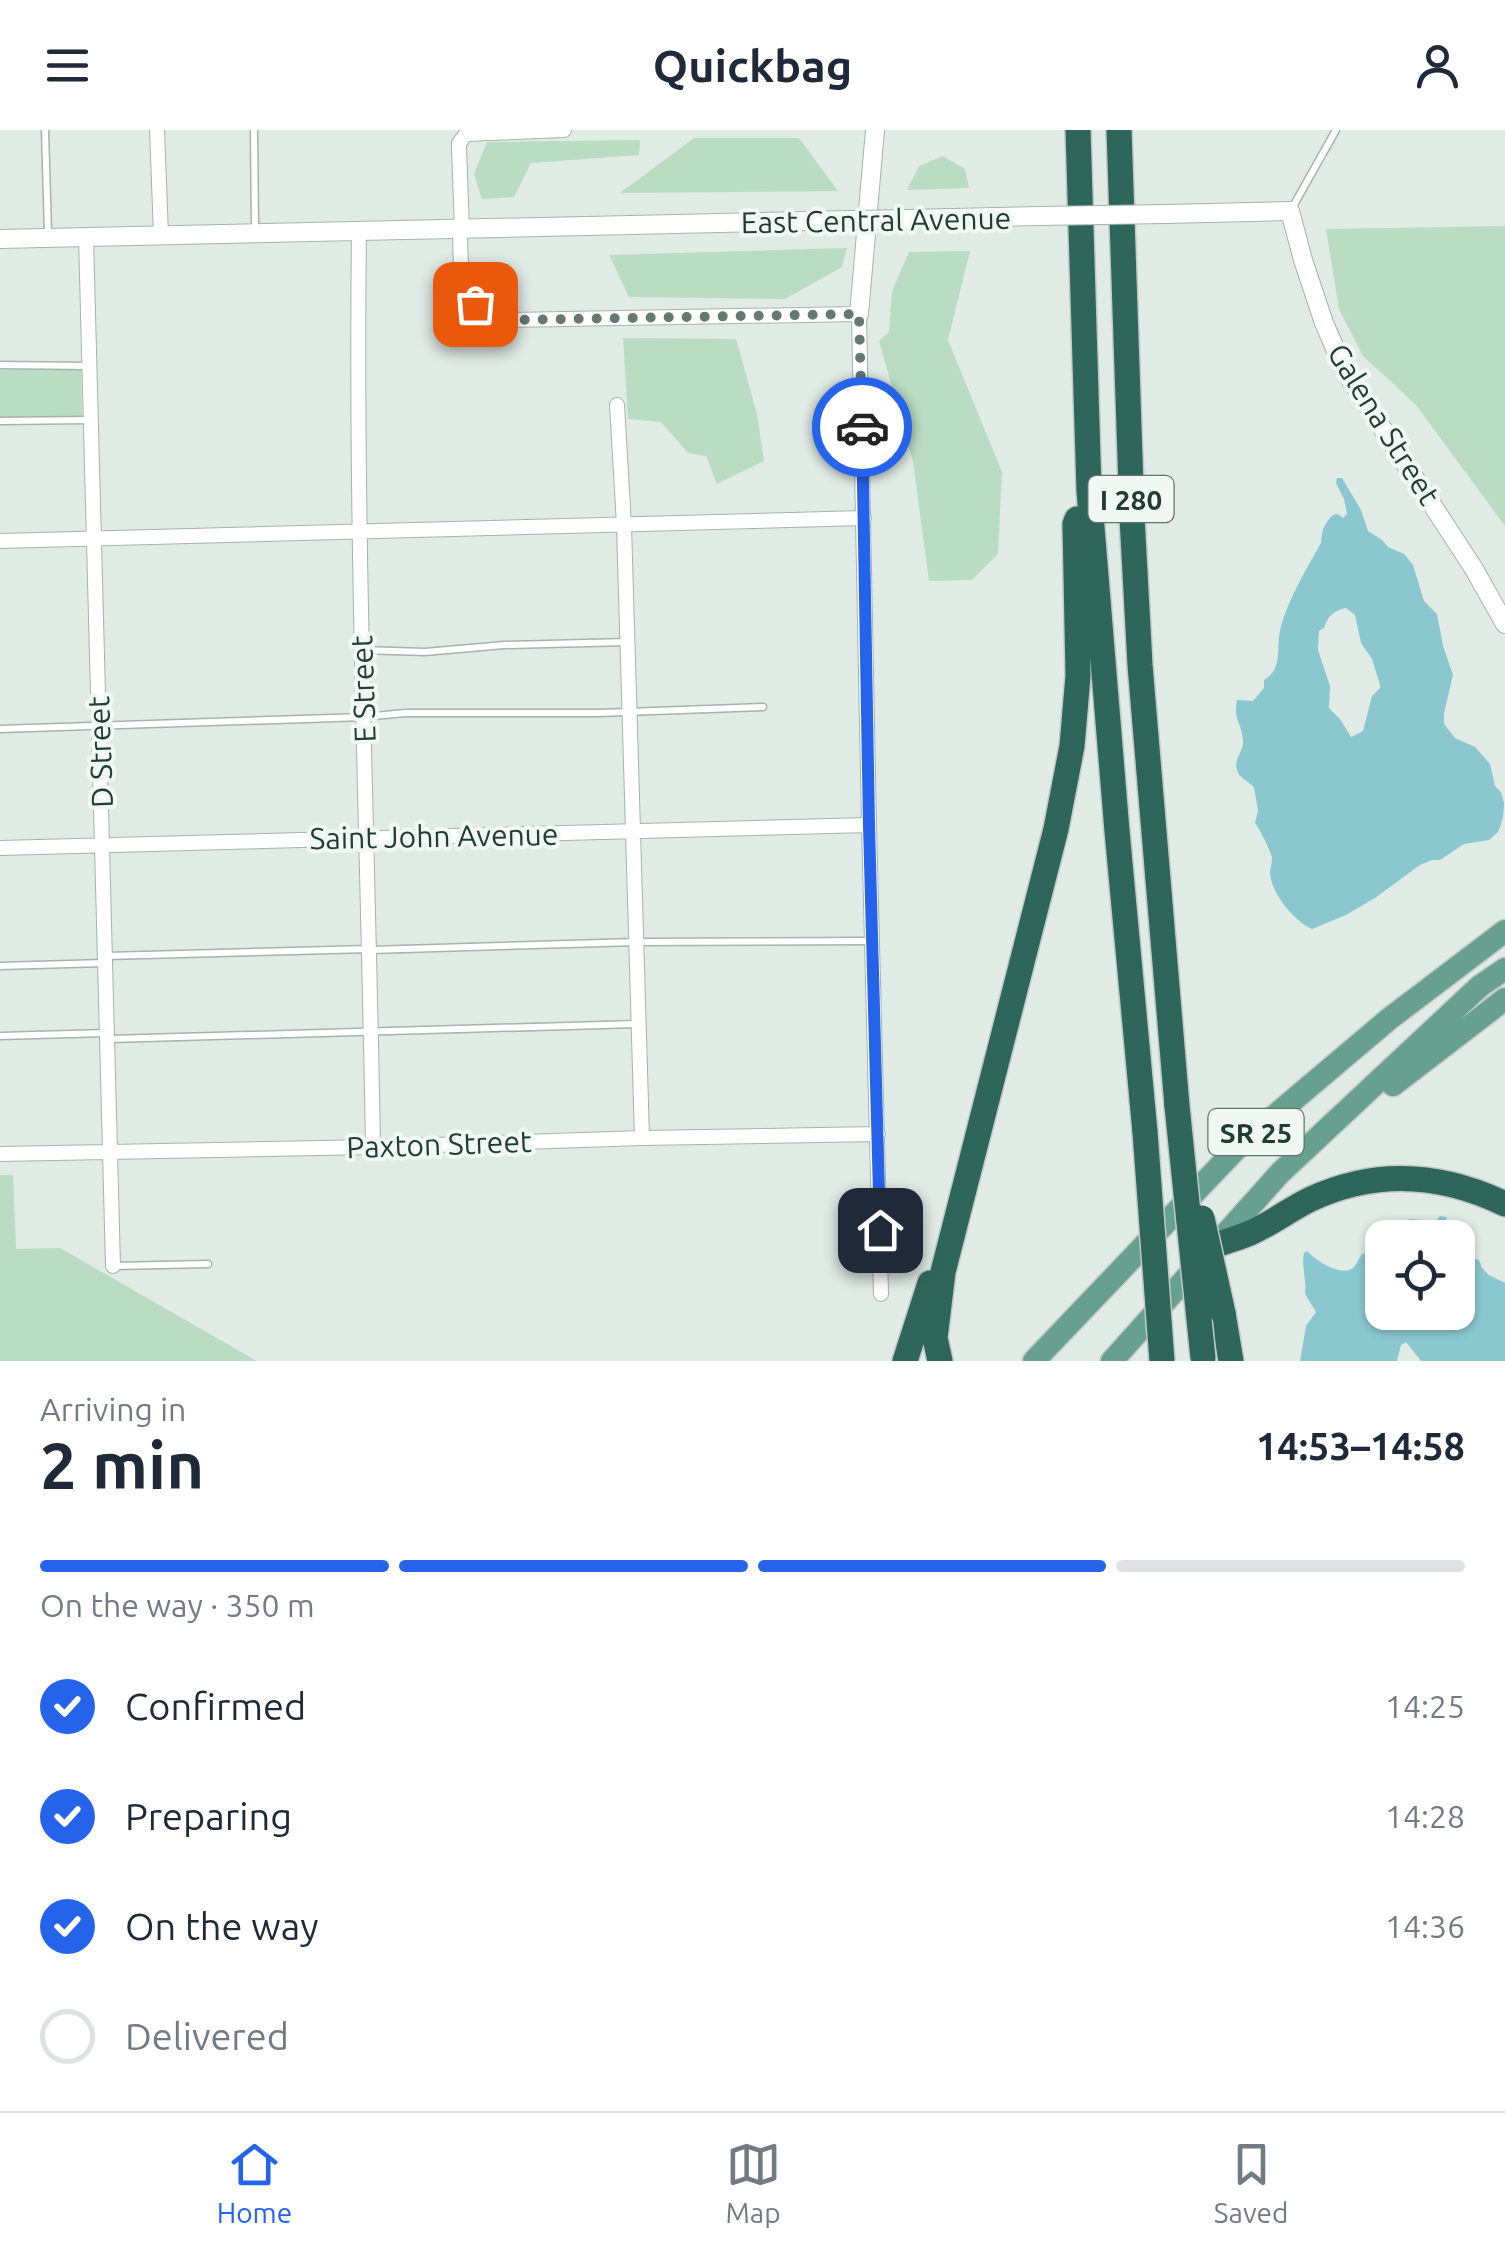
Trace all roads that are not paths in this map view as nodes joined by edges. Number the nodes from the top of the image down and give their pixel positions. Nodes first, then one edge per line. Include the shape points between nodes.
1 (45, 130) edge
2 (158, 130) edge
3 (254, 130) edge
4 (564, 130) edge
5 (875, 130) edge
6 (1078, 130) edge
7 (1119, 130) edge
8 (1336, 130) edge
9 (460, 135) edge
10 (1290, 211) junction
11 (461, 229) junction
12 (359, 232) junction
13 (255, 234) junction
14 (161, 236) junction
15 (86, 237) junction
16 (48, 238) junction
17 (0, 239) edge
18 (859, 314) junction
19 (0, 365) edge
20 (89, 366) junction
21 (617, 404) dead end
22 (91, 420) junction
23 (0, 422) edge
24 (1089, 491) junction
25 (864, 518) junction
26 (624, 525) junction
27 (358, 532) junction
28 (94, 538) junction
29 (0, 541) edge
30 (1505, 624) edge
31 (627, 642) junction
32 (361, 650) junction
33 (764, 707) dead end
34 (630, 713) junction
35 (364, 717) junction
36 (99, 727) junction
37 (0, 729) edge
38 (869, 825) junction
39 (632, 831) junction
40 (368, 838) junction
41 (102, 845) junction
42 (0, 848) edge
43 (1505, 931) edge
44 (872, 941) junction
45 (636, 942) junction
46 (370, 950) junction
47 (105, 959) junction
48 (0, 966) edge
49 (1505, 968) edge
50 (1505, 999) edge
51 (638, 1024) junction
52 (371, 1032) junction
53 (0, 1036) edge
54 (107, 1036) junction
55 (1177, 1106) junction
56 (878, 1134) junction
57 (642, 1138) junction
58 (374, 1147) junction
59 (111, 1150) junction
60 (0, 1154) edge
61 (969, 1164) junction
62 (1280, 1174) junction
63 (1505, 1204) edge
64 (1214, 1246) junction
65 (208, 1264) dead end
66 (113, 1266) joint
67 (880, 1294) dead end
68 (1203, 1359) edge
69 (905, 1361) edge
70 (940, 1361) edge
71 (1034, 1361) edge
72 (1112, 1361) edge
73 (1162, 1361) edge
74 (1231, 1361) edge

1 - 16 lane
2 - 14 street
3 - 13 lane
4 - 9 street
5 - 18 street
6 - 24 highway, I 280
7 - 55 highway, I 280 via 1140,665
8 - 10 lane
9 - 11 street
10 - 11 street, East Central Avenue, bridge
10 - 30 street, Galena Street via 1345,371
11 - 12 street, East Central Avenue
11 - 18 street via 467,292 480,309 502,320
12 - 13 street, East Central Avenue
12 - 27 street, E Street
13 - 14 street, East Central Avenue
14 - 15 street, East Central Avenue
15 - 16 street, East Central Avenue
15 - 20 street, D Street
16 - 17 street, East Central Avenue
18 - 25 street
19 - 20 lane
20 - 22 street, D Street
21 - 26 street
22 - 23 lane
22 - 28 street, D Street
24 - 61 highway via 1075,524 1078,676 1072,746
24 - 73 highway, I 280, bridge
25 - 26 street
25 - 38 street
26 - 27 street
26 - 31 street
27 - 28 street
27 - 32 street, E Street
28 - 29 street
28 - 36 street, D Street
31 - 32 lane
31 - 34 street
32 - 35 street, E Street
33 - 34 lane
34 - 35 lane
34 - 39 street
35 - 36 lane
35 - 40 street, E Street
36 - 37 lane
36 - 41 street, D Street
38 - 39 street, Saint John Avenue
38 - 44 street
39 - 40 street, Saint John Avenue
39 - 45 street
40 - 41 street, Saint John Avenue
40 - 46 street, E Street
41 - 42 street, Saint John Avenue
41 - 47 street, D Street
43 - 71 main road, SR 25 via 1239,1146
44 - 45 lane
44 - 56 street
45 - 46 lane
45 - 51 street
46 - 47 lane
46 - 52 street, E Street
47 - 48 lane
47 - 54 street, D Street
49 - 62 main road, SR 25
50 - 62 main road
51 - 52 lane
51 - 57 street
52 - 54 lane
52 - 58 street, E Street
53 - 54 lane
54 - 59 street, D Street
55 - 68 highway, I 280, bridge
55 - 74 highway, bridge
56 - 57 street, Paxton Street
56 - 67 street
57 - 58 street, Paxton Street
58 - 59 street, Paxton Street
59 - 60 street, Paxton Street
59 - 66 street, D Street
61 - 69 highway
61 - 70 highway via 943,1272
62 - 64 main road, SR 25
63 - 64 highway via 1433,1179 1366,1182 1312,1198
64 - 72 main road, SR 25
65 - 66 lane

